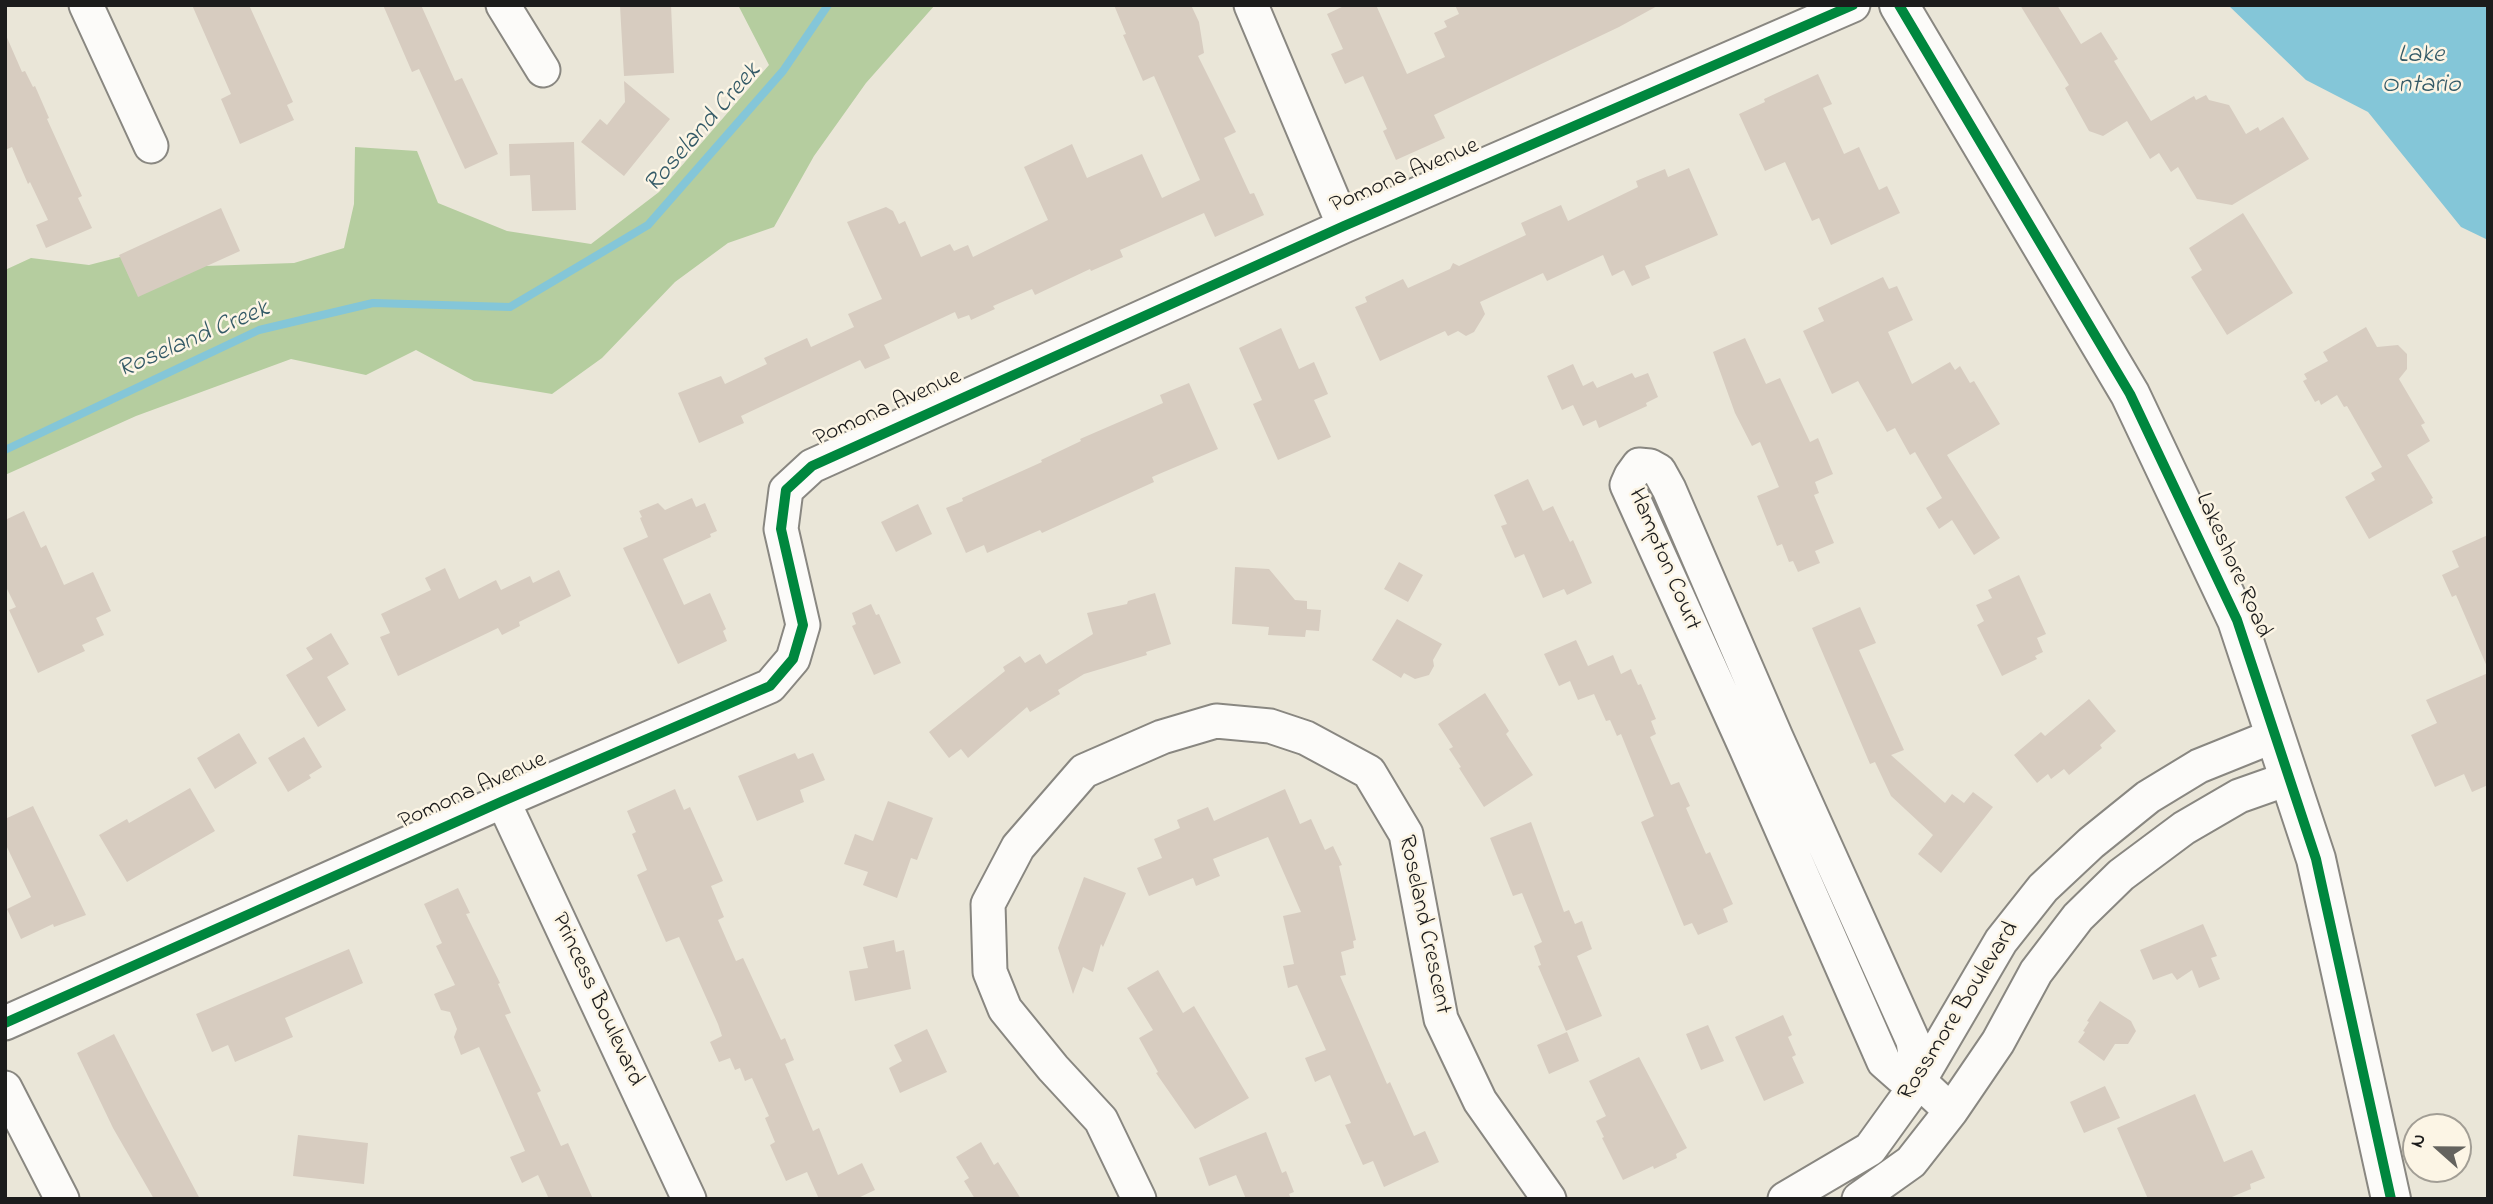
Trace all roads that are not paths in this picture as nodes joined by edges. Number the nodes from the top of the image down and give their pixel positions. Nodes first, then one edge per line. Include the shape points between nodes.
1 (86, 5) edge
2 (503, 5) edge
3 (1251, 5) edge
4 (1853, 5) edge
5 (1899, 5) edge
6 (543, 70) dead end
7 (151, 146) dead end
8 (1344, 226) junction
9 (2276, 735) junction
10 (1761, 743) junction
11 (1791, 768) junction
12 (2290, 778) junction
13 (1760, 782) junction
14 (503, 801) junction
15 (2091, 843) junction
16 (2121, 875) junction
17 (5, 1023) edge
18 (1919, 1081) junction
19 (5, 1088) edge
20 (1951, 1111) junction
21 (62, 1199) edge
22 (689, 1199) edge
23 (1139, 1199) edge
24 (1549, 1199) edge
25 (1785, 1199) edge
26 (1859, 1199) edge
27 (2391, 1199) edge

1 - 7 street
2 - 6 street
3 - 8 street
4 - 8 street, Pomona Avenue
5 - 9 main road, Lakeshore Road via 2130,394 2237,620
8 - 14 street, Pomona Avenue via 812,466 786,491 781,528 803,625 793,659 769,686
9 - 12 main road, Lakeshore Road
9 - 15 street, Rossmore Boulevard via 2199,766 2148,797
10 - 10 street, Hampton Court via 1669,489 1659,471 1639,465 1627,485
10 - 11 street, Hampton Court
10 - 13 street, Hampton Court
11 - 13 street
11 - 18 street, Hampton Court via 1913,1041
12 - 16 street, Rossmore Boulevard via 2239,796 2184,828
12 - 27 main road, Lakeshore Road via 2316,859
13 - 18 street, Hampton Court via 1884,1062 1901,1077
14 - 17 street, Pomona Avenue
14 - 22 street, Princess Boulevard
15 - 16 street
15 - 18 street, Rossmore Boulevard via 2043,888 2001,941
16 - 20 street, Rossmore Boulevard via 2078,917 2036,972 1998,1042
18 - 20 street, Hampton Court
18 - 25 street, Rossmore Boulevard via 1870,1149
19 - 21 street
20 - 26 street, Rossmore Boulevard via 1911,1162
23 - 24 street, Roseland Crescent via 1101,1120 1004,1009 990,972 988,904 1018,847 1084,771 1162,737 1216,721 1270,726 1306,738 1369,772 1406,834 1441,1018 1480,1101

